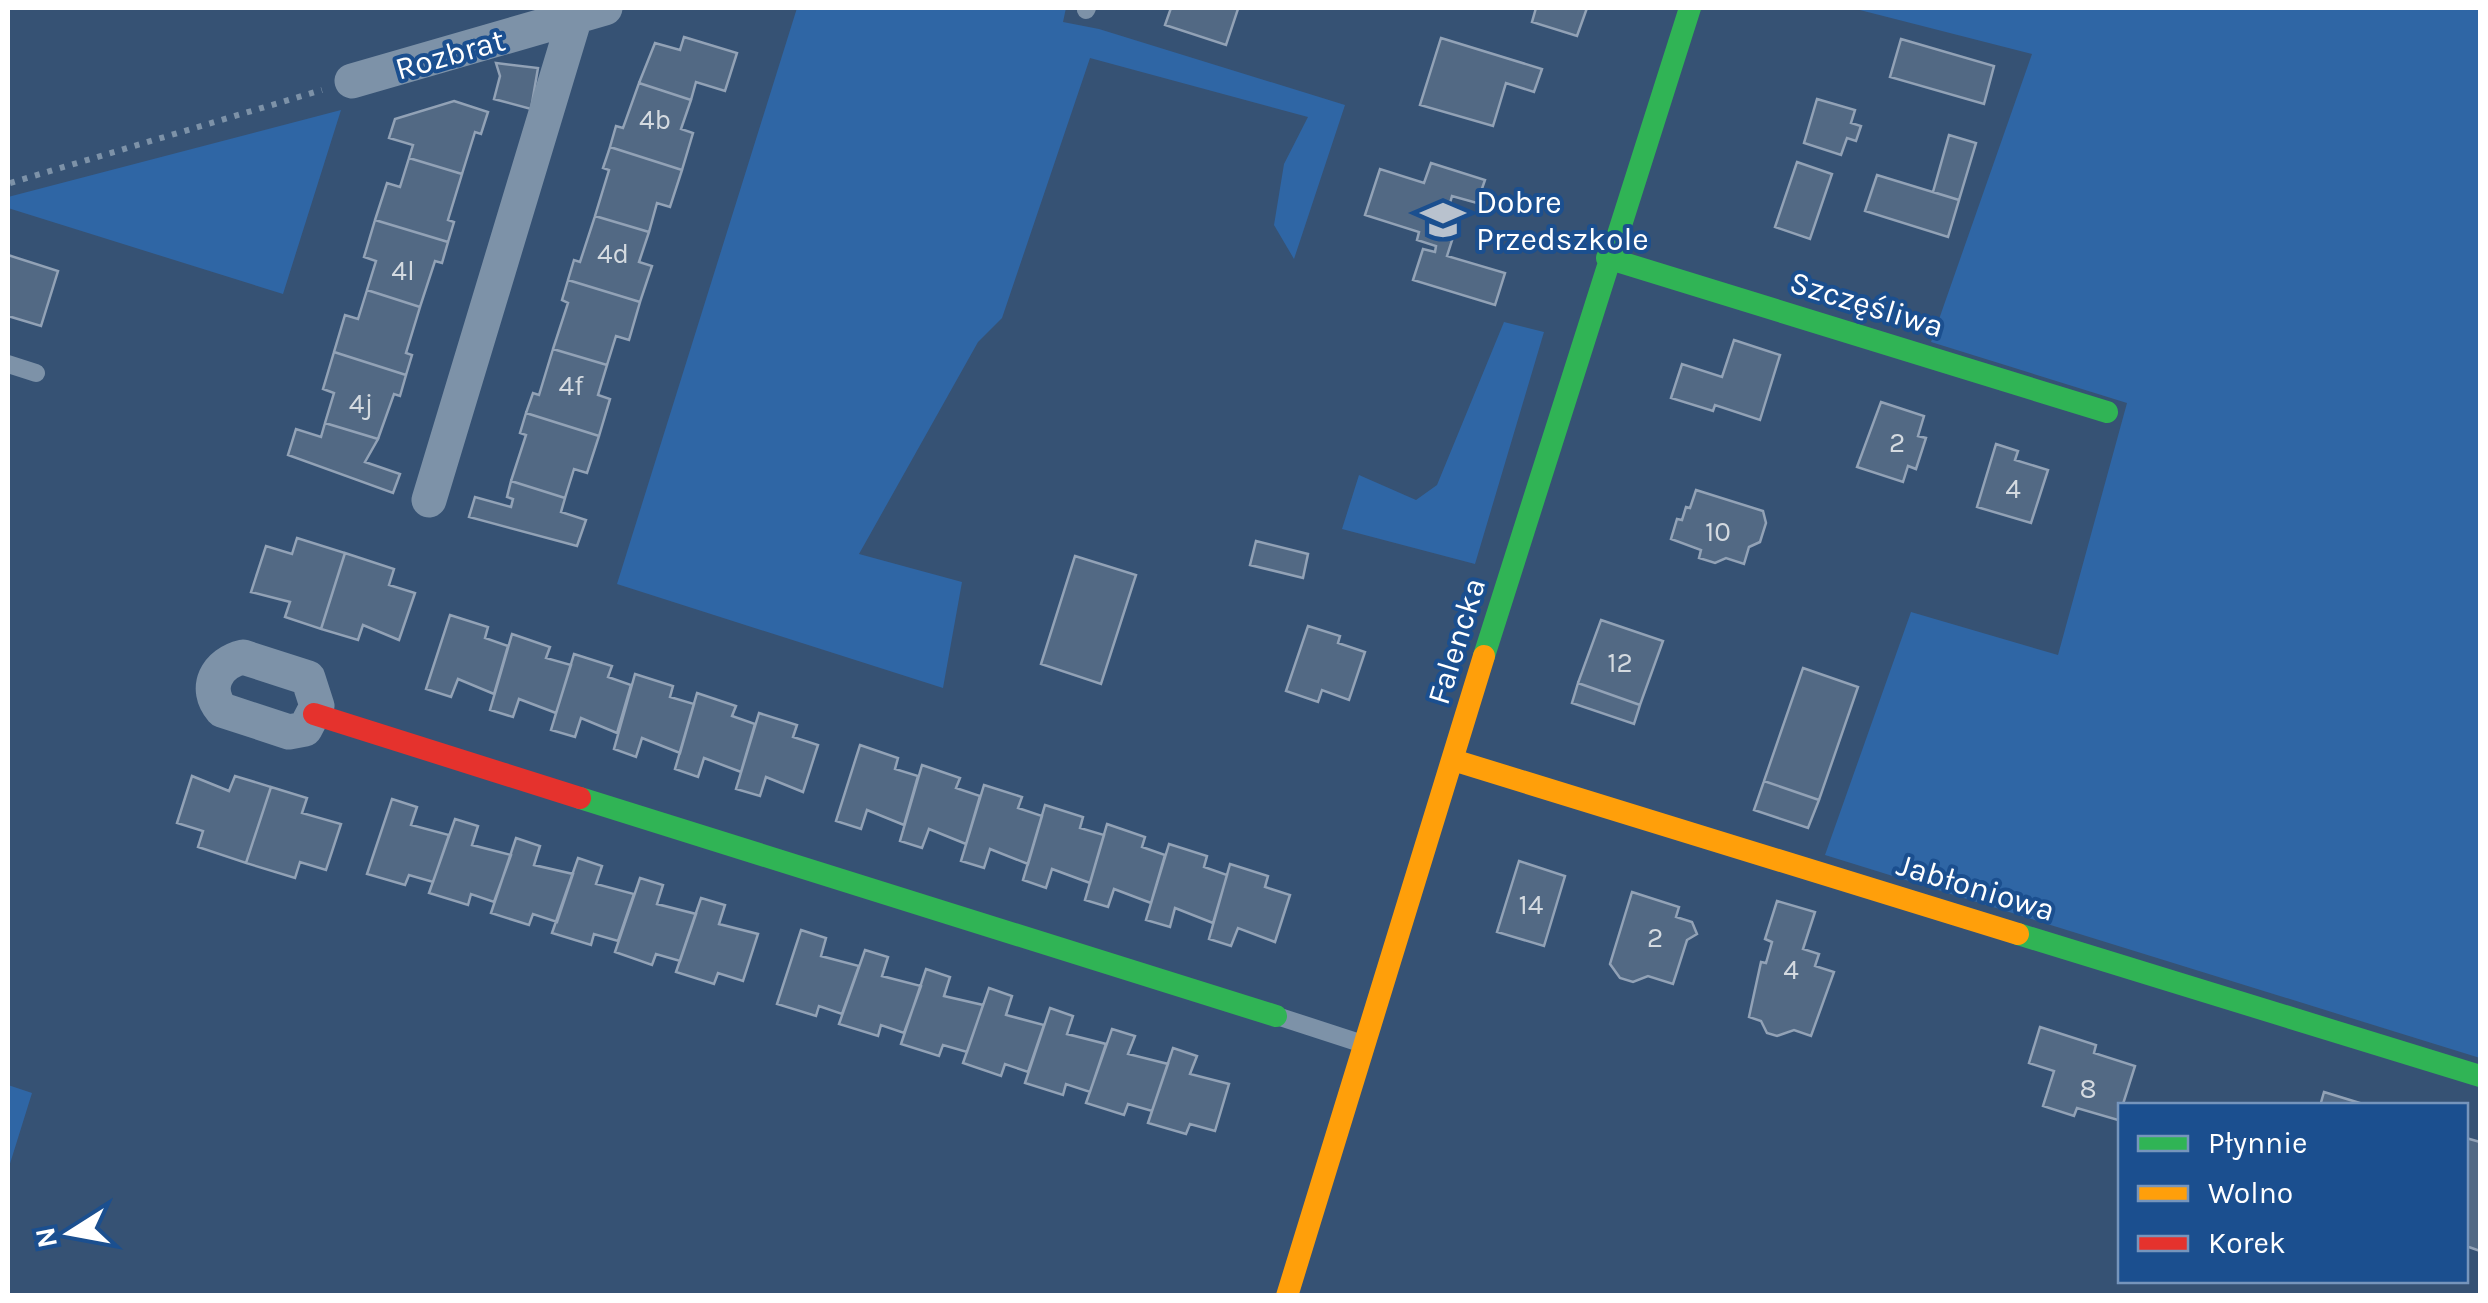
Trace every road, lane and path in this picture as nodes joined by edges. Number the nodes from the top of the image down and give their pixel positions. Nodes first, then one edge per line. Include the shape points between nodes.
1 (1690, 8) edge
2 (590, 12) edge
3 (352, 82) joint
4 (10, 184) dead end
5 (1608, 258) junction
6 (8, 364) edge
7 (36, 373) dead end
8 (2107, 412) dead end
9 (429, 500) dead end
10 (314, 714) dead end
11 (1453, 760) junction
12 (1276, 1016) joint
13 (1365, 1045) junction
14 (2480, 1076) edge
15 (1287, 1296) edge

1 - 5 street, Falencka
2 - 3 street, Rozbrat
2 - 9 street
3 - 4 path
5 - 8 street, Szczęśliwa
5 - 11 street, Falencka
6 - 7 lane
10 - 12 street
11 - 13 street, Falencka
11 - 14 street, Jabłoniowa
12 - 13 lane
13 - 15 street, Falencka

